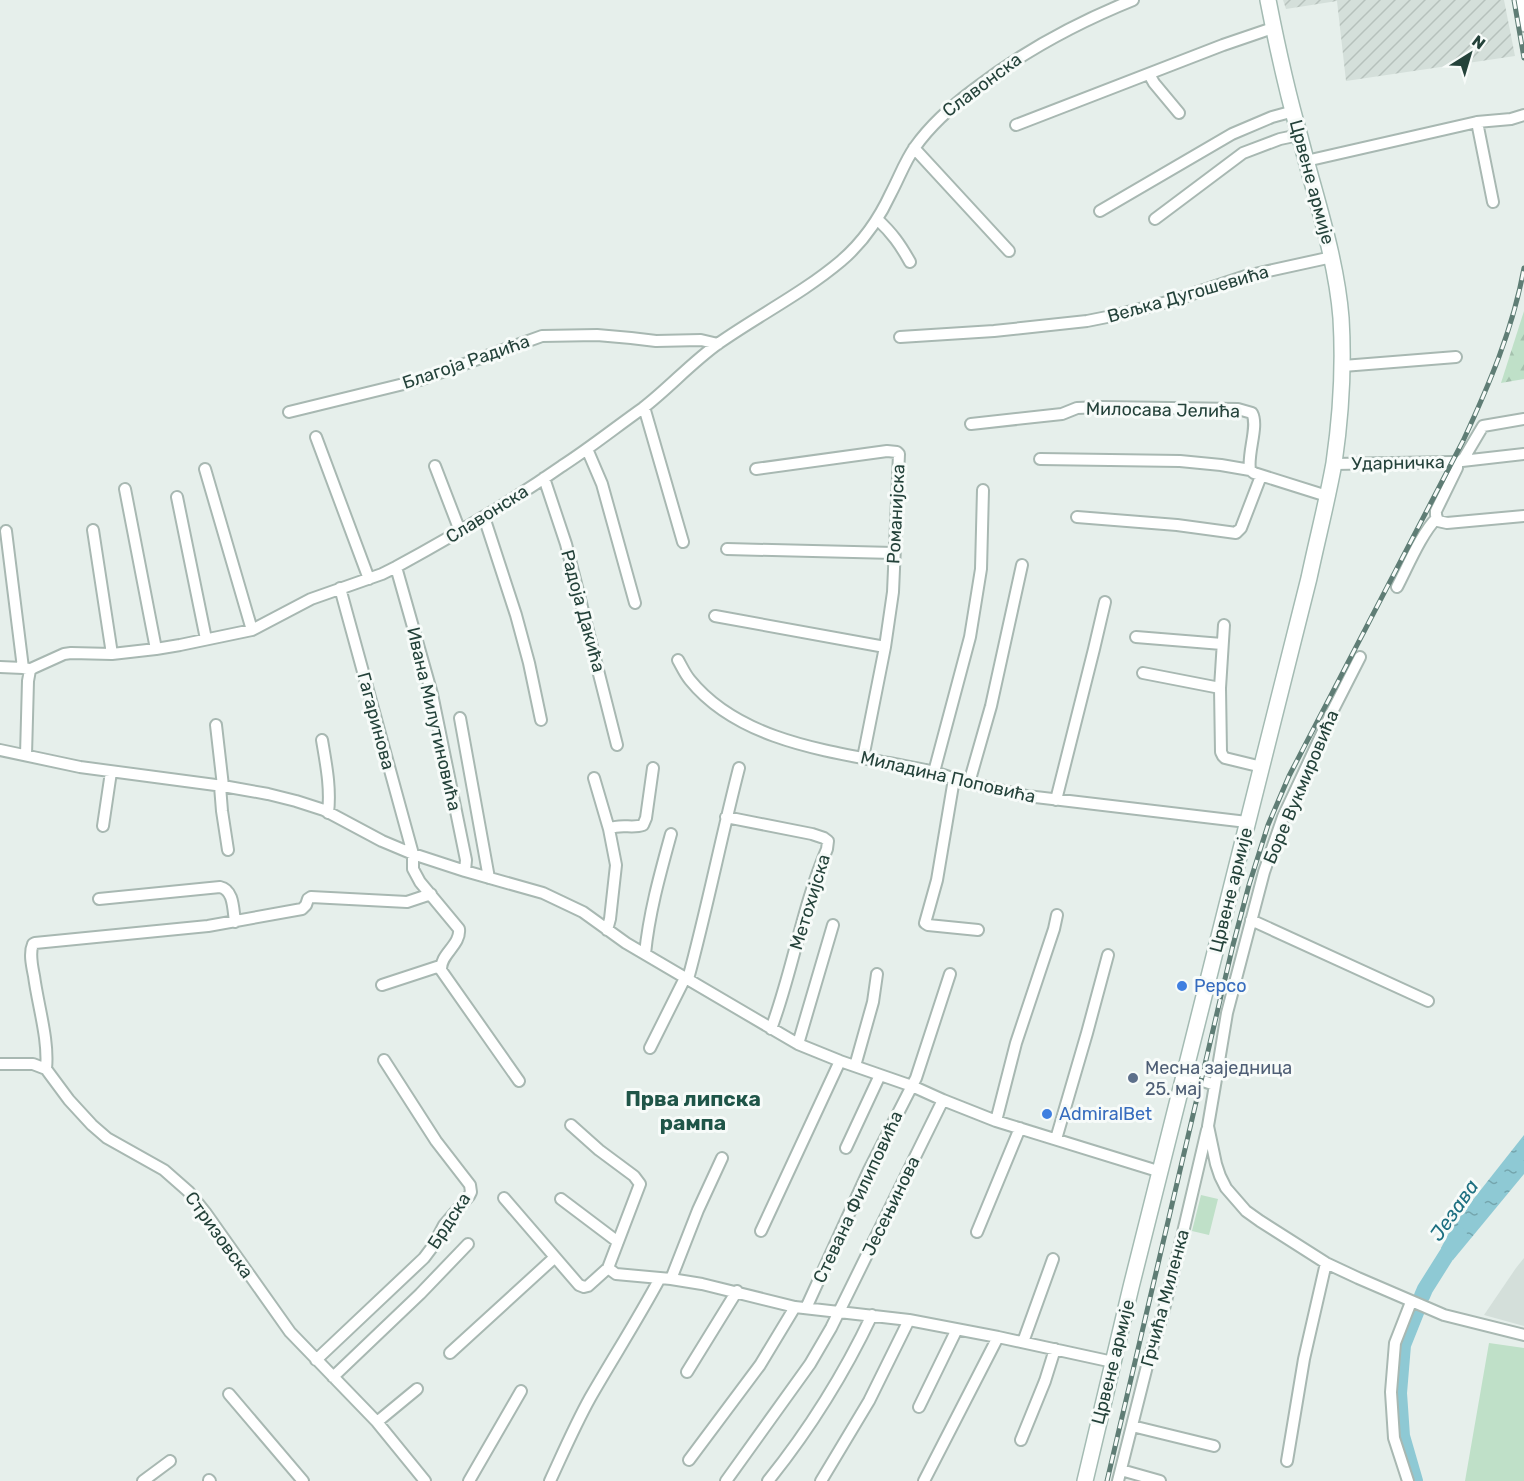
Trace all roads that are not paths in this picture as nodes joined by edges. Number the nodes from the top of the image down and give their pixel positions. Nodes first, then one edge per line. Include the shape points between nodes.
1 (1133, 0) edge
2 (1268, 0) edge
3 (1521, 0) edge
4 (1524, 26) edge
5 (1273, 28) junction
6 (1149, 74) junction
7 (1294, 111) junction
8 (1179, 113) dead end
9 (1524, 115) edge
10 (1477, 122) junction
11 (1016, 125) dead end
12 (1299, 135) junction
13 (914, 148) junction
14 (1306, 161) junction
15 (1493, 202) dead end
16 (1100, 211) dead end
17 (877, 219) junction
18 (1155, 219) dead end
19 (1009, 251) dead end
20 (1332, 257) junction
21 (910, 262) dead end
22 (900, 337) dead end
23 (718, 344) junction
24 (1456, 357) dead end
25 (1343, 366) junction
26 (644, 407) junction
27 (289, 412) dead end
28 (1524, 419) edge
29 (971, 424) dead end
30 (316, 437) dead end
31 (587, 449) junction
32 (1524, 454) edge
33 (1040, 459) dead end
34 (1460, 463) junction
35 (1334, 464) junction
36 (435, 466) dead end
37 (205, 469) dead end
38 (756, 469) dead end
39 (1250, 470) junction
40 (1261, 476) junction
41 (544, 478) junction
42 (125, 489) dead end
43 (983, 490) dead end
44 (1327, 496) junction
45 (177, 497) dead end
46 (1524, 516) edge
47 (484, 517) junction
48 (1077, 517) dead end
49 (1437, 518) junction
50 (93, 530) dead end
51 (6, 531) dead end
52 (460, 531) junction
53 (683, 542) dead end
54 (727, 549) dead end
55 (894, 553) junction
56 (1022, 564) dead end
57 (396, 567) junction
58 (369, 579) junction
59 (1397, 587) dead end
60 (340, 588) junction
61 (1105, 602) dead end
62 (635, 603) dead end
63 (715, 616) dead end
64 (1224, 625) dead end
65 (252, 630) junction
66 (1136, 637) dead end
67 (206, 639) junction
68 (1222, 644) junction
69 (885, 646) junction
70 (156, 649) junction
71 (112, 654) junction
72 (1360, 657) dead end
73 (678, 660) dead end
74 (0, 667) edge
75 (26, 669) junction
76 (1143, 672) dead end
77 (1220, 688) junction
78 (460, 718) dead end
79 (541, 720) dead end
80 (216, 725) dead end
81 (322, 740) dead end
82 (617, 745) dead end
83 (0, 750) edge
84 (26, 755) junction
85 (863, 758) junction
86 (1262, 766) junction
87 (653, 768) dead end
88 (739, 768) dead end
89 (111, 772) junction
90 (934, 772) junction
91 (594, 778) dead end
92 (954, 779) junction
93 (969, 783) junction
94 (221, 786) junction
95 (1056, 800) junction
96 (328, 813) junction
97 (726, 817) junction
98 (1248, 822) junction
99 (103, 826) dead end
100 (609, 829) junction
101 (671, 834) dead end
102 (228, 850) dead end
103 (413, 854) junction
104 (465, 872) junction
105 (489, 878) junction
106 (431, 894) junction
107 (99, 899) dead end
108 (1057, 915) dead end
109 (1251, 920) junction
110 (235, 921) junction
111 (833, 925) dead end
112 (607, 930) junction
113 (978, 930) dead end
114 (645, 954) junction
115 (1107, 954) dead end
116 (440, 966) junction
117 (877, 974) dead end
118 (950, 974) dead end
119 (687, 978) junction
120 (382, 985) dead end
121 (1428, 1000) dead end
122 (771, 1029) junction
123 (798, 1044) junction
124 (650, 1048) dead end
125 (384, 1060) dead end
126 (840, 1061) junction
127 (0, 1064) edge
128 (855, 1066) junction
129 (46, 1069) junction
130 (880, 1075) junction
131 (1185, 1075) junction
132 (519, 1081) dead end
133 (1215, 1085) junction
134 (912, 1086) junction
135 (944, 1100) junction
136 (996, 1121) junction
137 (571, 1125) dead end
138 (1208, 1126) junction
139 (1020, 1128) junction
140 (1056, 1140) junction
141 (846, 1148) dead end
142 (722, 1158) dead end
143 (1161, 1172) junction
144 (504, 1198) dead end
145 (561, 1199) dead end
146 (761, 1231) dead end
147 (977, 1232) dead end
148 (618, 1242) junction
149 (468, 1244) dead end
150 (554, 1258) junction
151 (1053, 1259) dead end
152 (1326, 1263) junction
153 (608, 1268) junction
154 (666, 1278) junction
155 (736, 1292) junction
156 (1411, 1302) junction
157 (800, 1307) junction
158 (840, 1312) junction
159 (872, 1316) junction
160 (909, 1320) junction
161 (957, 1329) junction
162 (1524, 1335) edge
163 (998, 1336) junction
164 (1023, 1342) junction
165 (1055, 1349) junction
166 (450, 1353) dead end
167 (316, 1360) junction
168 (1113, 1362) junction
169 (687, 1372) dead end
170 (333, 1377) junction
171 (417, 1389) dead end
172 (521, 1391) dead end
173 (230, 1394) dead end
174 (919, 1407) dead end
175 (376, 1422) junction
176 (1132, 1426) junction
177 (1021, 1440) dead end
178 (1214, 1446) dead end
179 (689, 1460) dead end
180 (170, 1461) dead end
181 (1287, 1461) dead end
182 (1120, 1475) edge
183 (143, 1481) edge
184 (303, 1481) edge
185 (425, 1481) edge
186 (469, 1481) edge
187 (550, 1481) edge
188 (726, 1481) edge
189 (768, 1481) edge
190 (821, 1481) edge
191 (924, 1481) edge
192 (1085, 1481) edge
193 (1160, 1481) edge
194 (1408, 1481) edge

1 - 13 street, Славонска via 1074,25 1001,69 944,114
2 - 5 main road, Црвене армије
3 - 4 street
5 - 6 street
5 - 7 main road, Црвене армије
6 - 8 street
6 - 11 street
7 - 12 main road, Црвене армије
7 - 16 street via 1232,134
9 - 10 street
10 - 14 street
10 - 15 street
12 - 14 main road, Црвене армије
12 - 18 street via 1243,153
13 - 17 street, Славонска
13 - 19 street
14 - 20 main road, Црвене армије
17 - 21 street via 891,232
17 - 23 street, Славонска via 840,262
20 - 22 street, Вељка Дугошевића via 1246,276 1171,301 1087,321
20 - 25 main road, Црвене армије
23 - 26 street, Славонска
23 - 27 street, Благоја Радића via 597,335 542,336 420,380
24 - 25 street
25 - 35 main road, Црвене армије
26 - 31 street, Славонска
26 - 53 street
28 - 34 street via 1483,426
29 - 39 street, Милосава Јелића via 1062,414 1077,408 1238,409 1252,413 1255,420
30 - 58 street
31 - 41 street, Славонска
31 - 62 street via 602,484
32 - 34 street
33 - 39 street via 1180,461
34 - 35 street, Ударничка
34 - 49 street, Ударничка
35 - 44 main road, Црвене армије
36 - 52 street
37 - 65 street
38 - 55 street, Романијска via 897,452
39 - 40 street
40 - 44 street
40 - 48 street via 1236,533
41 - 47 street, Славонска
41 - 82 street, Радоја Дакића
42 - 70 street
43 - 90 street via 981,569 972,627
44 - 86 main road, Црвене армије
45 - 67 street
46 - 49 street via 1448,523
47 - 52 street, Славонска
47 - 79 street via 516,615
49 - 59 street
50 - 71 street
51 - 75 street
52 - 57 street, Славонска
54 - 55 street
55 - 69 street, Романијска
56 - 93 street via 991,706
57 - 58 street, Славонска
57 - 104 street, Ивана Милутиновића via 432,694 466,860
58 - 60 street, Славонска
60 - 65 street, Славонска
60 - 103 street, Гагаринова
61 - 95 street
63 - 69 street
64 - 68 street
65 - 67 street, Славонска
66 - 68 street
67 - 70 street, Славонска
68 - 77 street
69 - 85 street, Романијска
70 - 71 street, Славонска
71 - 75 street, Славонска via 71,653
72 - 109 street, Боре Вукмировића via 1284,817
73 - 85 street, Миладина Поповића via 704,694 747,723 774,736
74 - 75 street, Славонска
75 - 84 street
76 - 77 street
77 - 86 street via 1223,756
78 - 105 street
80 - 94 street
81 - 96 street via 330,800
83 - 84 street
84 - 89 street
85 - 90 street, Миладина Поповића
86 - 98 main road, Црвене армије
87 - 100 street via 645,823
88 - 97 street
89 - 94 street
89 - 99 street
90 - 92 street, Миладина Поповића
91 - 100 street
92 - 93 street, Миладина Поповића
92 - 113 street via 937,880 925,923
93 - 95 street, Миладина Поповића
94 - 96 street via 296,801
94 - 102 street
95 - 98 street, Миладина Поповића
96 - 103 street
97 - 119 street
97 - 122 street, Метохијска via 812,834 828,841
98 - 131 main road, Црвене армије
100 - 112 street via 616,865
101 - 114 street
103 - 104 street
103 - 106 street, Гагаринова via 413,869
104 - 105 street
105 - 112 street via 543,894 582,912
106 - 110 street via 407,902 311,897 300,910
106 - 116 street, Гагаринова via 460,932
107 - 110 street via 220,887 231,895
108 - 136 street
109 - 121 street
109 - 133 street, Боре Вукмировића via 1227,1013
110 - 129 street via 33,944
111 - 123 street
112 - 114 street
114 - 119 street
115 - 140 street
116 - 120 street
116 - 132 street
117 - 128 street
118 - 134 street, Стевана Филиповића
119 - 122 street
119 - 124 street
122 - 123 street
123 - 126 street
125 - 167 street, Брдска via 436,1141 470,1185 471,1192 424,1258
126 - 128 street
126 - 146 street
127 - 129 street via 33,1064
128 - 130 street
129 - 167 street, Стризовска via 76,1108 107,1138 164,1170 189,1192 290,1332
130 - 134 street
130 - 141 street
131 - 133 street
131 - 143 main road, Црвене армије
133 - 138 street, Грчића Миленка
134 - 135 street
134 - 157 street, Стевана Филиповића
135 - 136 street
135 - 158 street, Јесењинова
136 - 139 street
137 - 148 street via 640,1184
138 - 152 street via 1220,1176 1234,1199 1260,1221
138 - 176 street, Грчића Миленка
139 - 140 street
139 - 147 street
140 - 143 street
142 - 154 street
143 - 168 main road, Црвене армије
144 - 150 street
145 - 148 street
148 - 153 street
149 - 170 street
150 - 153 street via 584,1287
150 - 166 street
151 - 164 street
152 - 156 street
152 - 181 street via 1304,1359
153 - 154 street via 616,1274
154 - 155 street
154 - 187 street via 590,1398
155 - 157 street
155 - 169 street
156 - 162 street via 1444,1315
156 - 194 street via 1395,1343 1391,1392 1394,1438
157 - 158 street
157 - 179 street, Стевана Филиповића
158 - 159 street
158 - 188 street, Јесењинова via 810,1364
159 - 160 street
159 - 189 street via 817,1413
160 - 161 street
160 - 190 street via 869,1401
161 - 163 street
161 - 174 street
163 - 164 street
163 - 191 street
164 - 165 street
165 - 168 street
165 - 177 street
167 - 170 street, Стризовска
168 - 192 main road, Црвене армије
170 - 175 street, Стризовска
171 - 175 street
172 - 186 street
173 - 184 street
175 - 185 street, Стризовска
176 - 178 street
176 - 182 street, Грчића Миленка
180 - 183 street
182 - 193 street, Грчића Миленка

